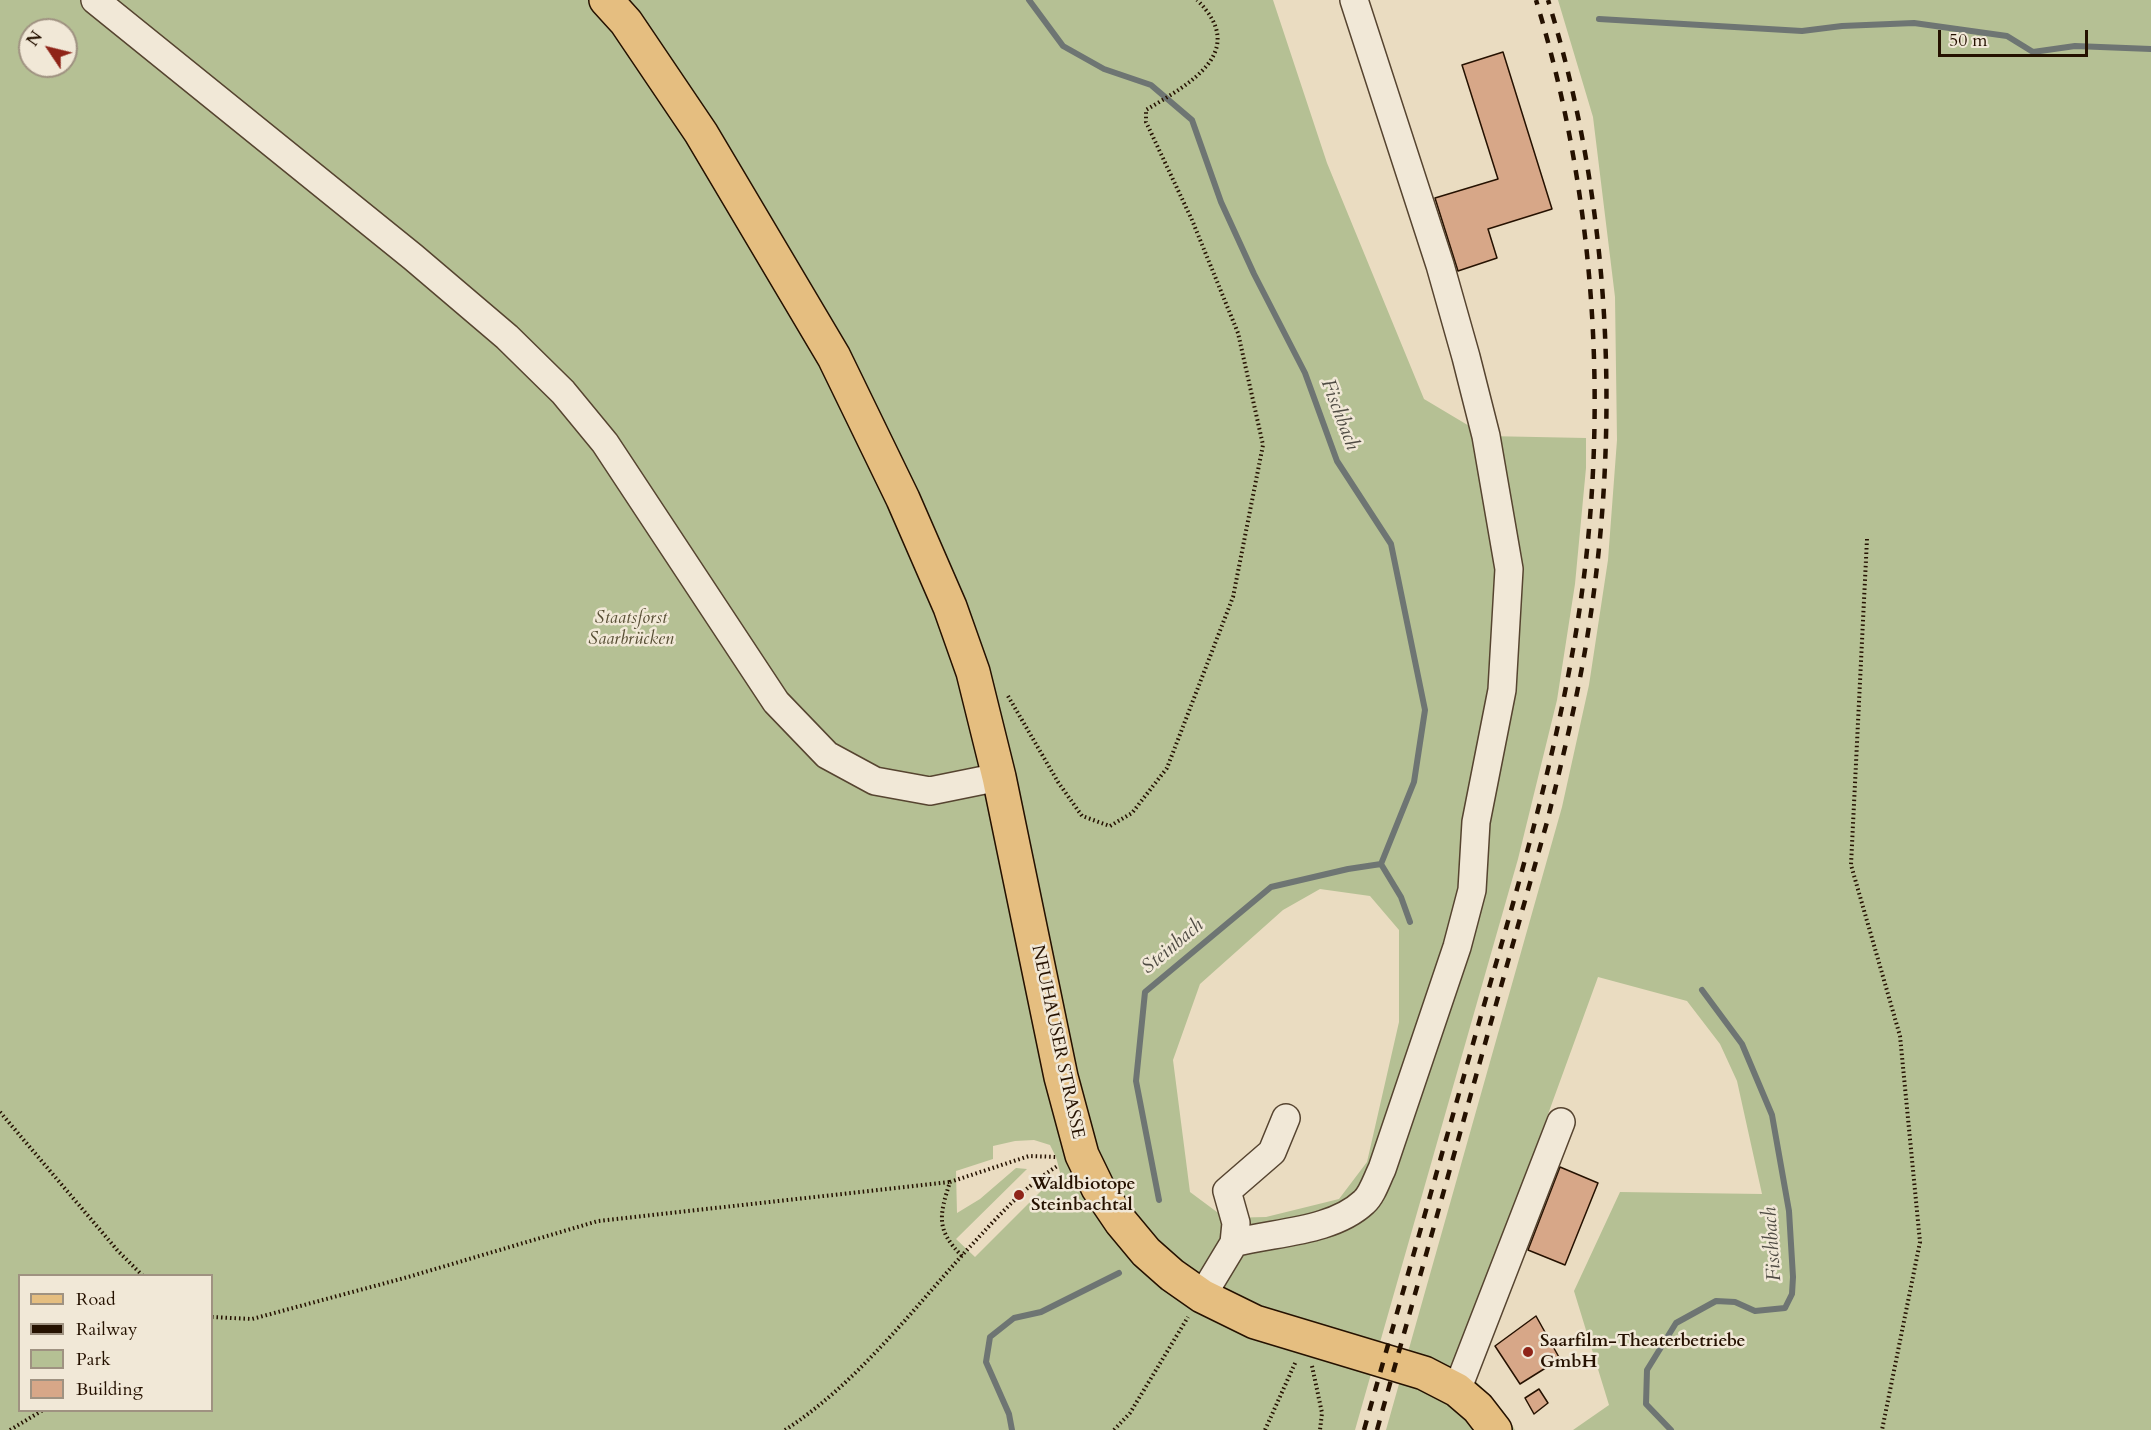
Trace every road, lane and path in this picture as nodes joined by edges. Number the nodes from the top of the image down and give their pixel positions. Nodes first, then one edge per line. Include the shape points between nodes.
1 (95, 0) edge
2 (606, 0) edge
3 (1197, 0) edge
4 (1354, 0) edge
5 (1867, 539) dead end
6 (976, 684) junction
7 (999, 777) junction
8 (0, 1112) edge
9 (1286, 1118) dead end
10 (1561, 1122) dead end
11 (1082, 1155) junction
12 (950, 1182) junction
13 (1234, 1243) junction
14 (962, 1256) junction
15 (142, 1274) edge
16 (1202, 1296) junction
17 (213, 1317) edge
18 (1184, 1323) dead end
19 (1305, 1338) junction
20 (1457, 1390) junction
21 (40, 1412) edge
22 (10, 1430) edge
23 (784, 1430) edge
24 (1114, 1430) edge
25 (1265, 1430) edge
26 (1320, 1430) edge
27 (1496, 1430) edge
28 (1882, 1430) edge

1 - 7 street via 413,256 507,337 563,392 605,443 776,702 827,755 875,781 930,791
2 - 6 main road, NEUHAUSER STRASSE via 626,22 701,133 834,357 903,499
3 - 6 path via 1218,27 1214,57 1192,82 1146,110 1146,122 1238,333 1263,445 1233,597 1167,768 1132,813 1110,826 1082,816 996,677
4 - 13 street via 1440,265 1486,436 1509,569 1502,690 1476,822 1472,890 1457,947 1382,1169 1366,1201 1350,1213 1312,1226
5 - 28 path via 1851,866 1900,1036 1920,1242
6 - 7 main road, NEUHAUSER STRASSE
7 - 11 main road, NEUHAUSER STRASSE via 1061,1077
8 - 15 path
9 - 13 street via 1272,1152 1227,1191 1236,1223
10 - 20 street
11 - 12 path via 1029,1156
11 - 14 path via 1036,1179
11 - 16 main road, NEUHAUSER STRASSE via 1098,1188 1139,1244
12 - 14 path via 942,1206 941,1226 949,1243
12 - 17 path via 598,1221 252,1319
13 - 16 street
14 - 23 path via 863,1364
16 - 19 main road, NEUHAUSER STRASSE via 1255,1322
18 - 24 path via 1130,1413
19 - 20 main road, NEUHAUSER STRASSE via 1424,1373
19 - 25 path
19 - 26 path via 1321,1405
20 - 27 main road, NEUHAUSER STRASSE
21 - 22 path

